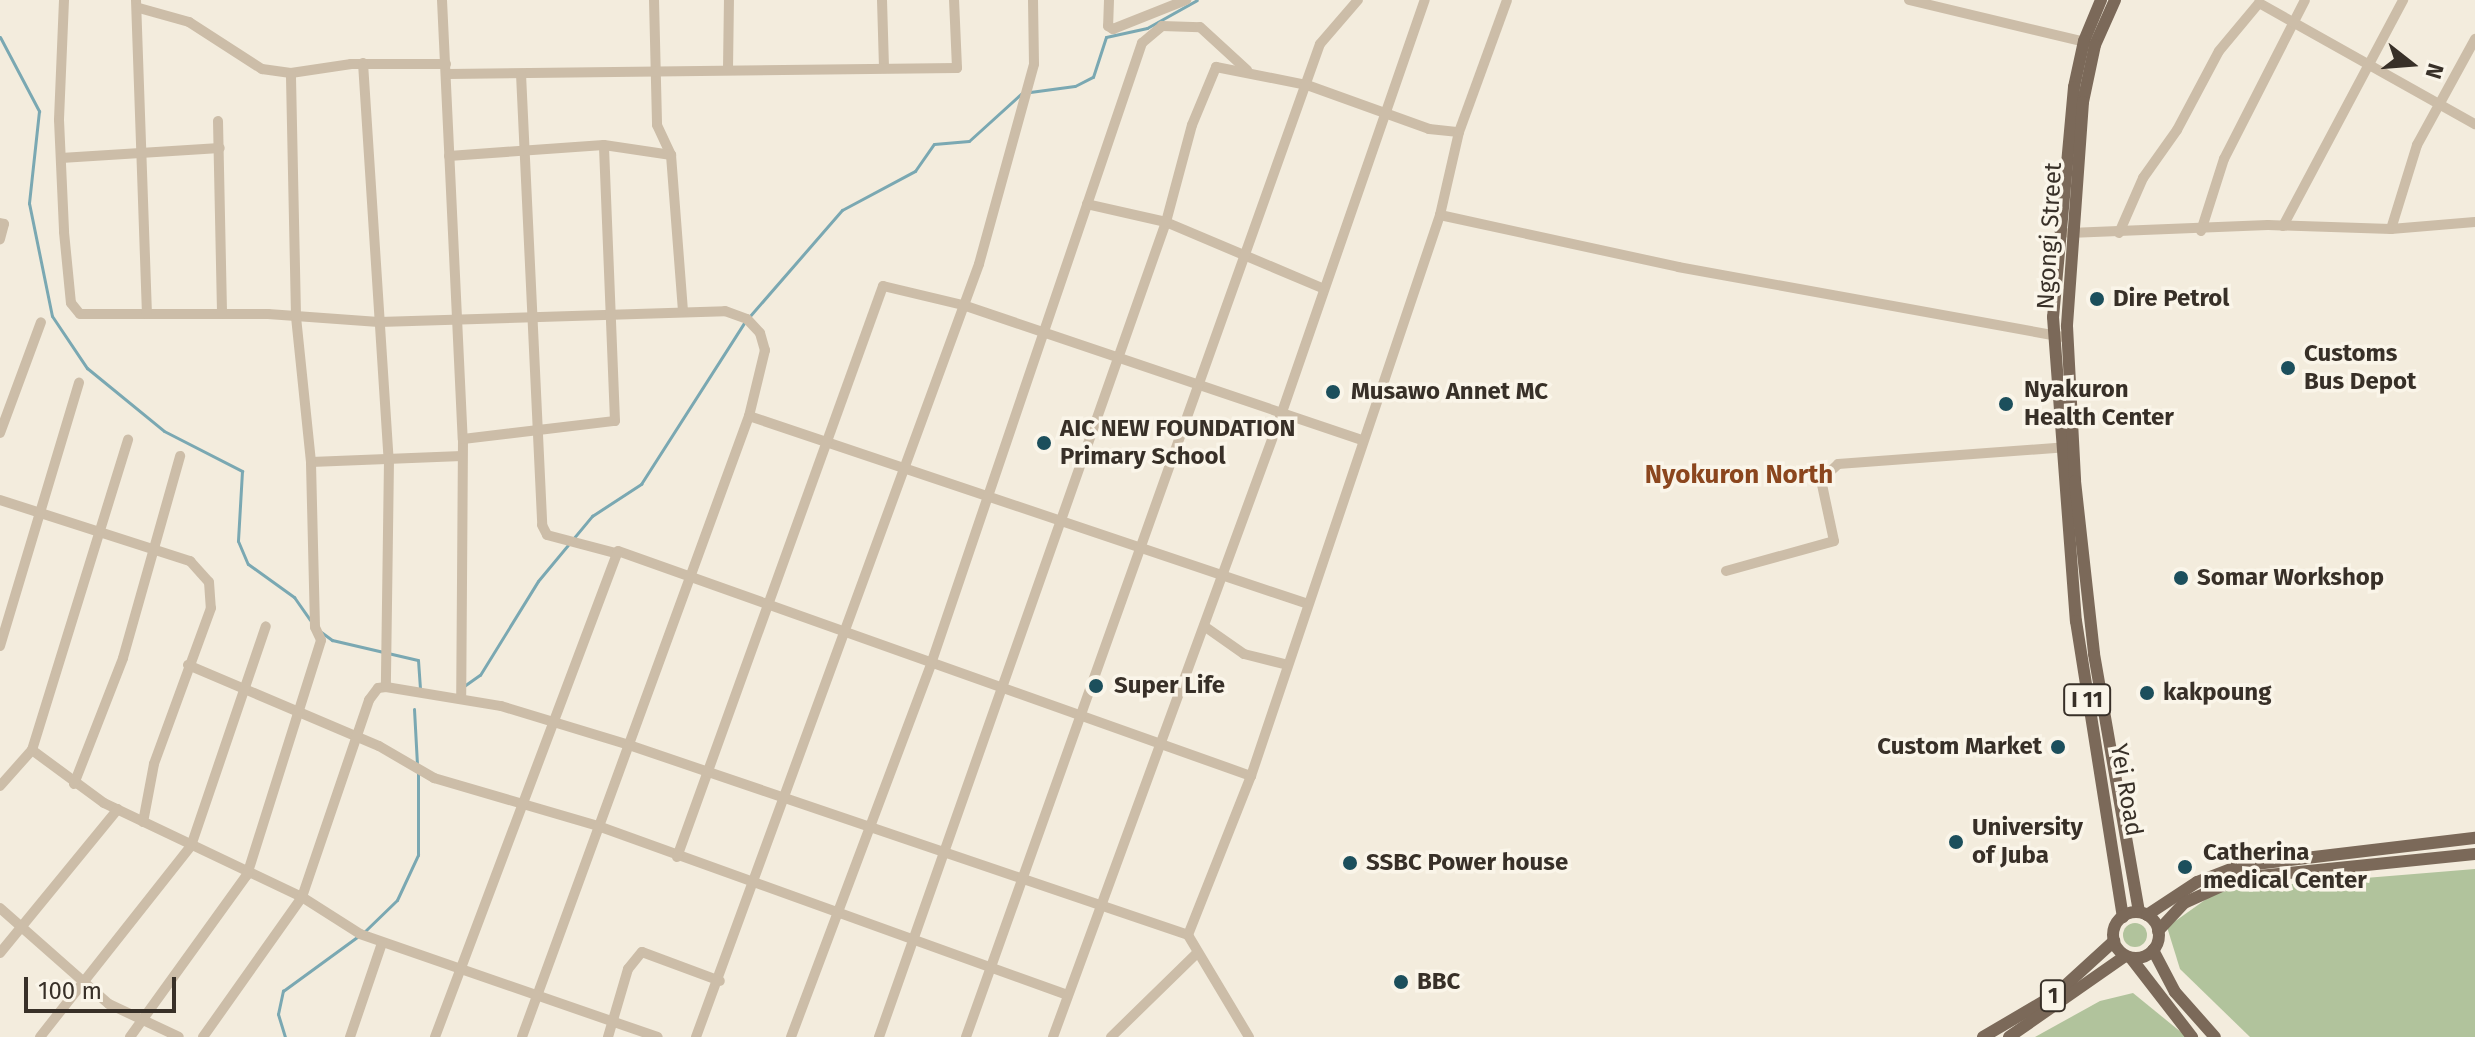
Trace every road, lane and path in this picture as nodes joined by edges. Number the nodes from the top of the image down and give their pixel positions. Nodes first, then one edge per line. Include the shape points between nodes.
1 (64, 0) edge
2 (442, 0) edge
3 (654, 0) edge
4 (729, 0) edge
5 (882, 0) edge
6 (954, 0) edge
7 (1033, 0) edge
8 (1109, 0) edge
9 (1186, 0) edge
10 (1358, 0) edge
11 (1425, 0) edge
12 (1507, 0) edge
13 (1909, 0) edge
14 (2101, 0) edge
15 (2115, 0) edge
16 (2305, 0) edge
17 (2403, 0) edge
18 (138, 4) edge
19 (2292, 23) junction
20 (2475, 39) edge
21 (2090, 43) junction
22 (363, 63) junction
23 (2369, 64) junction
24 (884, 66) junction
25 (447, 69) junction
26 (728, 69) junction
27 (655, 70) junction
28 (1247, 70) junction
29 (291, 73) junction
30 (521, 74) junction
31 (1307, 85) junction
32 (2440, 105) junction
33 (1385, 113) junction
34 (218, 121) dead end
35 (2475, 124) edge
36 (1459, 132) junction
37 (604, 145) junction
38 (220, 148) junction
39 (144, 150) junction
40 (522, 150) junction
41 (671, 155) junction
42 (449, 156) junction
43 (61, 158) junction
44 (1087, 204) junction
45 (1440, 215) junction
46 (1166, 222) junction
47 (2475, 222) edge
48 (0, 223) edge
49 (2283, 226) junction
50 (2391, 229) junction
51 (2201, 231) junction
52 (2064, 233) junction
53 (2119, 233) junction
54 (0, 239) edge
55 (1243, 255) junction
56 (1322, 288) junction
57 (963, 305) junction
58 (683, 312) junction
59 (147, 314) junction
60 (222, 314) junction
61 (296, 316) junction
62 (610, 316) junction
63 (534, 319) junction
64 (456, 321) junction
65 (41, 322) dead end
66 (379, 322) junction
67 (1041, 333) junction
68 (2061, 337) junction
69 (1120, 359) junction
70 (79, 383) dead end
71 (1200, 385) junction
72 (1281, 415) junction
73 (749, 416) junction
74 (534, 428) junction
75 (0, 433) edge
76 (463, 439) junction
77 (128, 440) dead end
78 (1362, 440) junction
79 (827, 441) junction
80 (2068, 447) junction
81 (180, 456) dead end
82 (462, 456) junction
83 (389, 460) junction
84 (311, 462) junction
85 (905, 469) junction
86 (2069, 481) junction
87 (987, 495) junction
88 (0, 500) edge
89 (43, 514) junction
90 (1063, 522) junction
91 (101, 531) junction
92 (154, 549) junction
93 (1136, 550) junction
94 (615, 553) junction
95 (1726, 571) dead end
96 (689, 575) junction
97 (1222, 578) junction
98 (769, 602) junction
99 (1308, 604) junction
100 (266, 626) dead end
101 (1204, 626) junction
102 (847, 630) junction
103 (0, 646) edge
104 (932, 661) junction
105 (188, 665) junction
106 (1288, 665) junction
107 (386, 687) junction
108 (1004, 689) junction
109 (247, 691) junction
110 (461, 699) junction
111 (300, 714) junction
112 (1082, 714) junction
113 (551, 722) junction
114 (356, 736) junction
115 (629, 745) junction
116 (1161, 745) junction
117 (32, 750) junction
118 (707, 775) junction
119 (1251, 776) junction
120 (74, 784) junction
121 (0, 786) edge
122 (523, 800) junction
123 (787, 801) junction
124 (118, 809) junction
125 (143, 822) junction
126 (598, 826) junction
127 (869, 831) junction
128 (2475, 838) edge
129 (191, 846) junction
130 (2475, 854) edge
131 (944, 856) junction
132 (677, 857) junction
133 (247, 875) junction
134 (1023, 883) junction
135 (755, 884) junction
136 (302, 897) junction
137 (0, 908) edge
138 (1101, 909) junction
139 (837, 912) junction
140 (2143, 914) junction
141 (2123, 917) junction
142 (23, 927) junction
143 (2158, 931) junction
144 (1188, 935) junction
145 (912, 941) junction
146 (2114, 941) junction
147 (382, 943) junction
148 (2153, 950) junction
149 (0, 953) edge
150 (1196, 954) junction
151 (2128, 957) junction
152 (462, 970) junction
153 (993, 970) junction
154 (83, 979) junction
155 (720, 981) junction
156 (1068, 995) junction
157 (536, 997) junction
158 (145, 1019) junction
159 (613, 1023) junction
160 (40, 1037) edge
161 (130, 1037) edge
162 (179, 1037) edge
163 (203, 1037) edge
164 (350, 1037) edge
165 (435, 1037) edge
166 (522, 1037) edge
167 (608, 1037) edge
168 (658, 1037) edge
169 (696, 1037) edge
170 (791, 1037) edge
171 (879, 1037) edge
172 (966, 1037) edge
173 (1053, 1037) edge
174 (1111, 1037) edge
175 (1248, 1037) edge
176 (1983, 1037) edge
177 (2009, 1037) edge
178 (2192, 1037) edge
179 (2215, 1037) edge

1 - 43 street
2 - 25 street
3 - 27 street
4 - 26 street
5 - 24 street
6 - 24 street via 957,68
7 - 57 street via 1034,64
8 - 9 street via 1108,26 1113,29
10 - 31 street via 1328,31
11 - 33 street
12 - 36 street
13 - 21 street
14 - 21 main road, Ngongi Street
15 - 21 main road, Ngongi Street
16 - 19 street
17 - 23 street
18 - 29 street via 189,22 262,69
18 - 39 street
19 - 23 street
19 - 51 street via 2224,159
19 - 53 street via 2259,3 2245,15 2143,178
20 - 32 street
21 - 52 main road, Ngongi Street
22 - 25 street
22 - 29 street
22 - 66 street
23 - 32 street
23 - 49 street
24 - 26 street via 788,72
25 - 30 street
25 - 42 street
26 - 27 street
27 - 30 street
27 - 41 street via 659,139
28 - 31 street
28 - 44 street via 1200,27 1177,23 1149,32 1114,114
28 - 46 street via 1223,65 1212,73
29 - 61 street
30 - 40 street
31 - 33 street
31 - 55 street
32 - 35 street
32 - 50 street via 2405,174
33 - 36 street via 1429,129
33 - 56 street
34 - 38 street
36 - 45 street
37 - 40 street
37 - 41 street
37 - 62 street
38 - 39 street
38 - 60 street via 216,221
39 - 43 street
39 - 59 street
40 - 42 street
40 - 63 street
41 - 58 street
42 - 64 street
43 - 59 street via 71,303 80,314
44 - 46 street
44 - 67 street
45 - 68 street via 1678,267
45 - 78 street
46 - 55 street
46 - 69 street
47 - 50 street
48 - 54 street
49 - 50 street
49 - 51 street
51 - 53 street
52 - 53 street
52 - 68 main road, Ngongi Street
55 - 56 street
55 - 71 street
56 - 72 street
57 - 67 street
57 - 79 street via 883,286
57 - 85 street
58 - 62 street
58 - 73 street via 725,311 747,319 760,333 765,350
59 - 60 street
60 - 61 street
61 - 66 street
61 - 84 street
62 - 63 street
62 - 74 street via 613,424
63 - 64 street
63 - 74 street
64 - 66 street
64 - 76 street
65 - 75 street
66 - 83 street
67 - 69 street
67 - 87 street
68 - 80 main road, Ngongi Street
69 - 71 street
69 - 90 street
70 - 89 street
71 - 72 street
71 - 93 street
72 - 78 street
72 - 97 street
73 - 79 street
73 - 96 street
74 - 76 street
74 - 94 street via 547,535
76 - 82 street
77 - 91 street
78 - 99 street
79 - 85 street
79 - 98 street
80 - 86 main road, Ngongi Street
80 - 95 street via 1838,464 1821,480 1834,541
81 - 92 street
82 - 83 street
82 - 110 street
83 - 84 street
83 - 107 street
84 - 111 street via 315,627 321,640
85 - 87 street
85 - 102 street
86 - 140 main road, Yei Road / I 11 via 2098,685
86 - 141 main road, Yei Road / I 11 via 2079,644
87 - 90 street
87 - 104 street
88 - 89 street
89 - 91 street
89 - 103 street
90 - 93 street
90 - 108 street
91 - 92 street
91 - 117 street
92 - 105 street via 190,561 209,582 211,608
92 - 120 street via 123,658
93 - 97 street
93 - 112 street
94 - 96 street via 634,553
94 - 113 street
96 - 98 street
96 - 115 street
97 - 99 street
97 - 101 street
98 - 102 street
98 - 118 street
99 - 106 street
100 - 109 street
101 - 106 street via 1244,654
101 - 116 street
102 - 104 street
102 - 123 street
104 - 108 street
104 - 127 street
105 - 109 street
105 - 125 street via 154,764
106 - 119 street
107 - 110 street
107 - 114 street via 372,694
108 - 112 street
108 - 131 street
109 - 111 street
109 - 129 street
110 - 113 street
111 - 114 street
111 - 133 street
112 - 116 street
112 - 134 street
113 - 115 street
113 - 122 street
114 - 122 street via 434,778
114 - 136 street
115 - 118 street
115 - 126 street
116 - 119 street
116 - 138 street
117 - 120 street
117 - 121 street
118 - 123 street
118 - 132 street
119 - 144 street
120 - 124 street
122 - 126 street
122 - 152 street
123 - 127 street
123 - 135 street
124 - 125 street
124 - 142 street
125 - 129 street
126 - 132 street
126 - 157 street
127 - 131 street
127 - 139 street
128 - 140 main road via 2239,866 2197,882
129 - 133 street
129 - 154 street
130 - 143 main road via 2239,878 2184,903
131 - 134 street
131 - 145 street
132 - 135 street
133 - 136 street
133 - 158 street
134 - 138 street
134 - 153 street
135 - 139 street
135 - 155 street
136 - 147 street
136 - 163 street
137 - 142 street
138 - 144 street
138 - 156 street
139 - 145 street
139 - 170 street
140 - 141 main road
140 - 143 main road
141 - 146 main road, 1 via 2114,927
142 - 149 street
142 - 154 street
143 - 148 main road
144 - 150 street
145 - 153 street
145 - 171 street
146 - 151 main road
146 - 176 main road, 1 via 2056,994
147 - 152 street
147 - 164 street
148 - 151 main road, 1
148 - 179 main road via 2175,992
150 - 174 street
150 - 175 street
151 - 177 main road, 1
151 - 178 main road
152 - 157 street
152 - 165 street
153 - 156 street
153 - 172 street
154 - 158 street via 109,1004
154 - 160 street
155 - 159 street via 642,952 628,969
155 - 169 street
156 - 173 street
157 - 159 street
157 - 166 street
158 - 161 street
158 - 162 street
159 - 167 street
159 - 168 street

